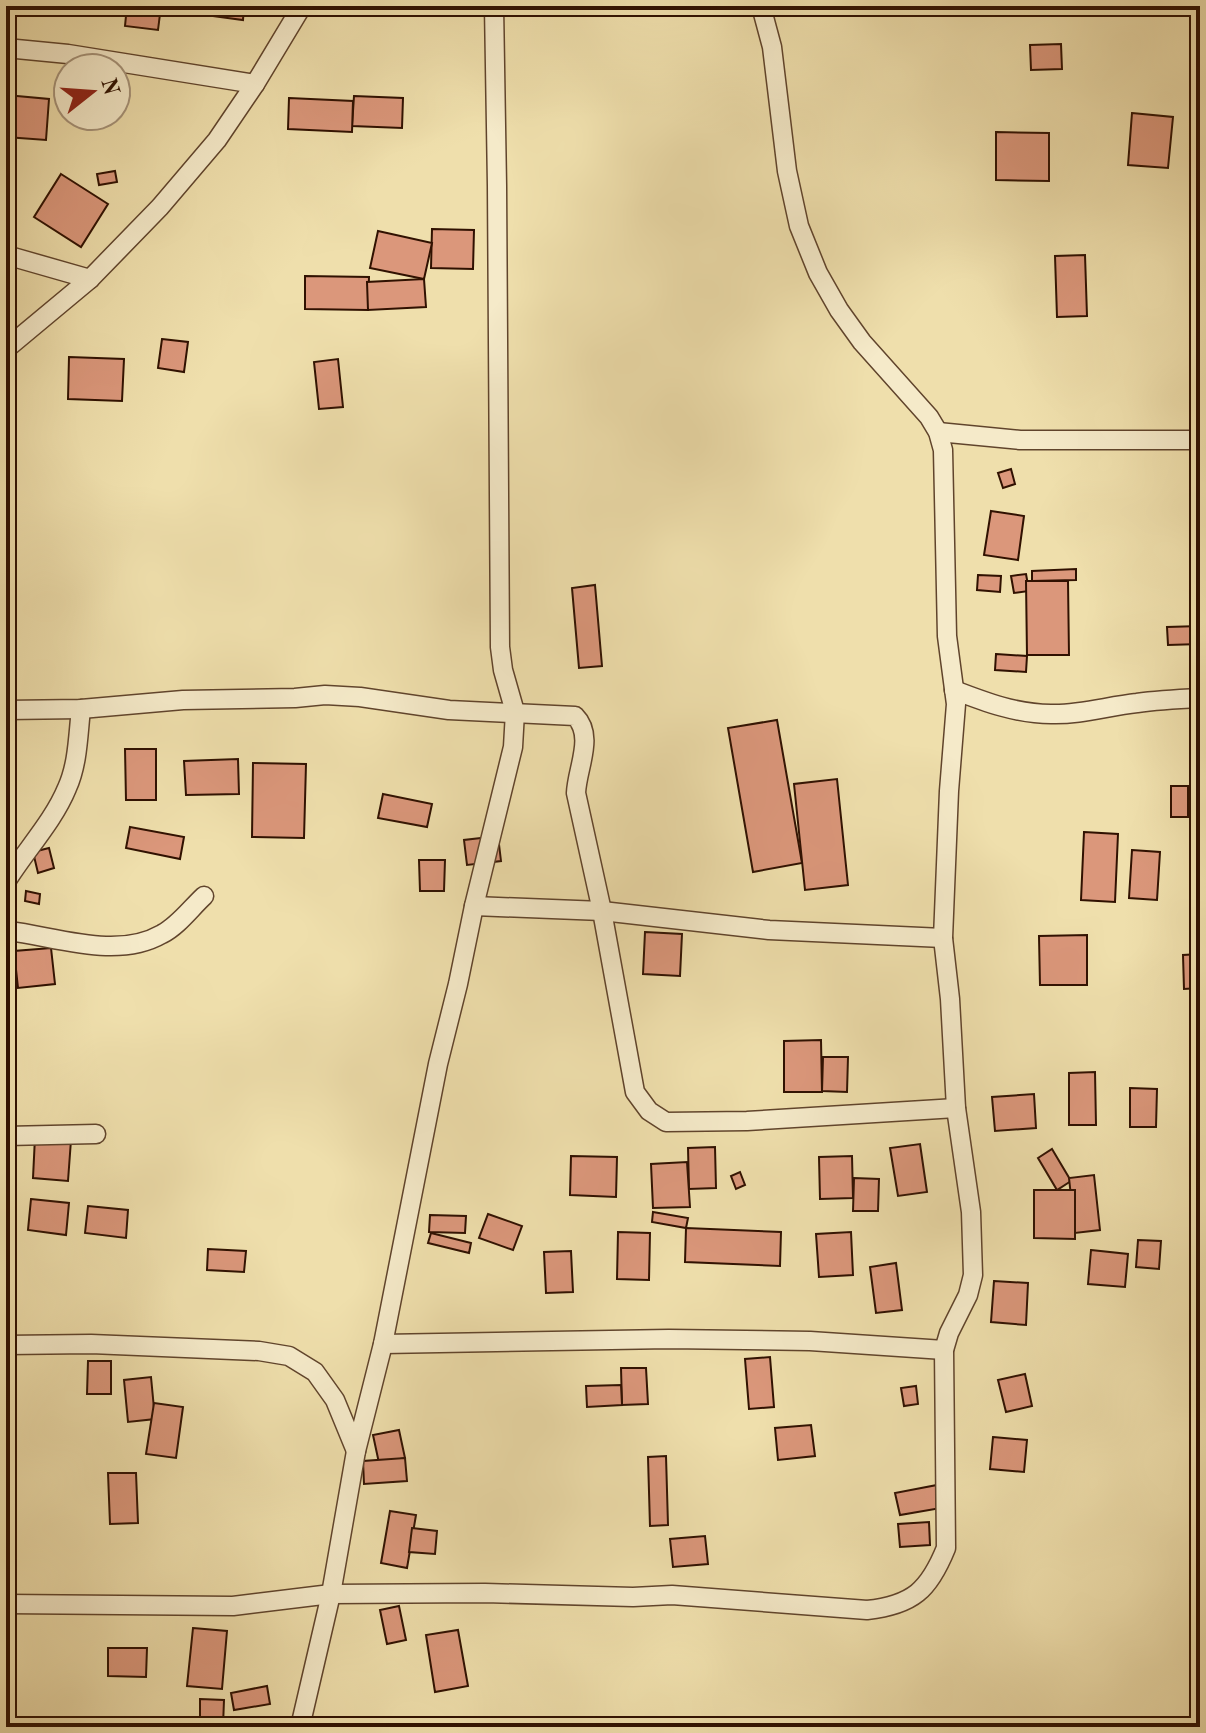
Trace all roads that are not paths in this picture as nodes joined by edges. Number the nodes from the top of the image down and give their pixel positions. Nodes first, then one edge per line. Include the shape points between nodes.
1 (302, 6) edge
2 (494, 6) edge
3 (761, 6) edge
4 (6, 48) edge
5 (255, 84) junction
6 (6, 255) edge
7 (90, 279) junction
8 (6, 349) edge
9 (938, 432) junction
10 (1200, 440) edge
11 (954, 690) junction
12 (1200, 698) edge
13 (81, 709) junction
14 (6, 710) edge
15 (515, 712) junction
16 (6, 882) edge
17 (204, 896) dead end
18 (474, 906) junction
19 (602, 911) junction
20 (6, 928) edge
21 (943, 938) junction
22 (956, 1108) junction
23 (96, 1134) dead end
24 (6, 1136) edge
25 (383, 1344) junction
26 (6, 1345) edge
27 (944, 1350) junction
28 (356, 1451) junction
29 (331, 1594) junction
30 (6, 1604) edge
31 (300, 1727) edge

1 - 5 street
2 - 15 street via 500,647
3 - 9 street via 772,47 787,171 799,226 818,273 862,342
4 - 5 street
5 - 7 street via 160,207
6 - 7 street
7 - 8 street
9 - 10 street via 1020,440
9 - 11 street via 945,469 947,636
11 - 12 street via 1018,711 1050,715
11 - 21 street
13 - 14 street
13 - 15 street via 325,695
13 - 16 street via 67,788
15 - 18 street via 513,747
15 - 19 street via 575,716 583,724 576,793
17 - 20 street via 165,933 142,944 84,944
18 - 19 street
18 - 25 street
19 - 21 street via 769,930
19 - 22 street via 635,1092 666,1122
21 - 22 street
22 - 27 street via 971,1212 973,1275
23 - 24 street
25 - 27 street via 669,1339
25 - 28 street
26 - 28 street via 106,1344 289,1356 315,1372 335,1400
27 - 29 street via 946,1548 927,1585 899,1604 867,1610 672,1595
28 - 29 street
29 - 30 street via 233,1606
29 - 31 street

